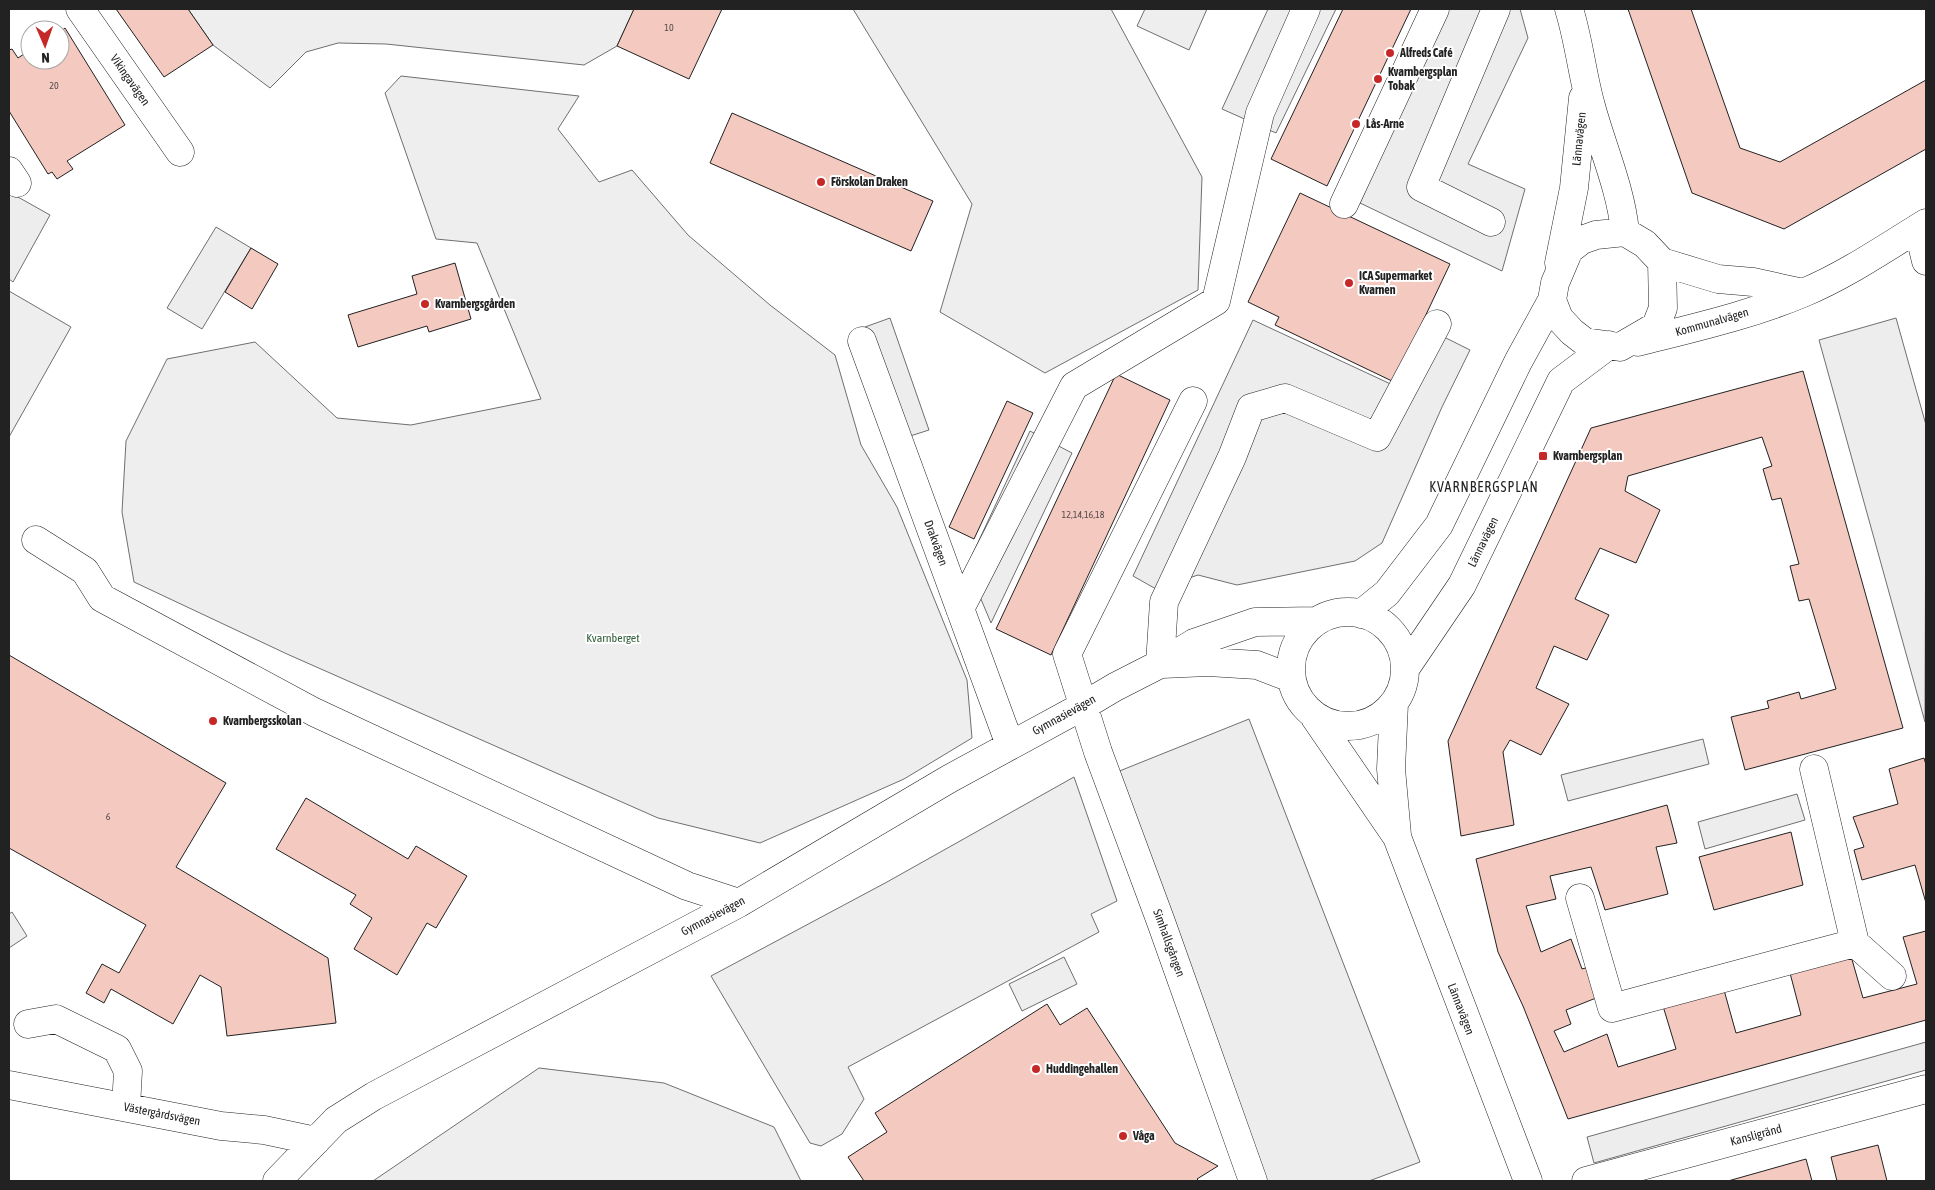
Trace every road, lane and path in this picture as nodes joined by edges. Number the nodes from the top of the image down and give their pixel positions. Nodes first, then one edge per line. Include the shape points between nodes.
1 (80, 9) edge
2 (1306, 9) edge
3 (1435, 9) edge
4 (1496, 9) edge
5 (1569, 9) edge
6 (1585, 84) junction
7 (180, 152) dead end
8 (1344, 204) dead end
9 (1491, 222) dead end
10 (1922, 225) edge
11 (1625, 232) junction
12 (1926, 261) edge
13 (1662, 262) junction
14 (1554, 291) junction
15 (1802, 293) junction
16 (1437, 324) dead end
17 (862, 341) dead end
18 (1615, 346) junction
19 (1193, 401) dead end
20 (36, 540) dead end
21 (960, 609) junction
22 (1362, 614) junction
23 (1316, 621) junction
24 (1160, 664) junction
25 (1405, 669) junction
26 (1291, 678) junction
27 (1394, 703) junction
28 (1083, 706) junction
29 (1314, 716) junction
30 (1010, 745) junction
31 (1814, 769) dead end
32 (1397, 837) junction
33 (1580, 898) dead end
34 (739, 903) junction
35 (1855, 943) junction
36 (1892, 976) dead end
37 (28, 1024) dead end
38 (9, 1085) edge
39 (1926, 1089) edge
40 (126, 1107) junction
41 (316, 1141) junction
42 (277, 1181) edge
43 (1253, 1181) edge
44 (1528, 1181) edge
45 (1586, 1181) edge

1 - 7 street, Vikingavägen
2 - 21 street via 1260,113 1216,301 1074,386
3 - 8 street
4 - 9 street via 1420,187
5 - 6 street, Lännavägen
6 - 11 street, Lännavägen via 1623,209
6 - 14 street, Lännavägen via 1574,188
10 - 12 street
10 - 15 street, Kommunalvägen
11 - 13 street via 1646,244
11 - 14 street via 1596,235 1569,250
13 - 15 street via 1718,279 1753,282
13 - 18 street via 1663,308 1656,326
14 - 18 street via 1559,318 1572,332 1585,342
14 - 22 street, Lännavägen via 1439,525 1387,593
15 - 18 street, Kommunalvägen via 1719,321
16 - 24 street via 1377,437 1284,398 1251,408 1232,457 1164,602
17 - 21 street, Drakvägen
18 - 25 street, Lännavägen via 1561,381 1462,585
19 - 28 street, Simhallsgången via 1067,654
20 - 34 street via 85,571 102,598 314,712 687,886
21 - 30 street, Drakvägen
22 - 23 street via 1338,613
22 - 25 street via 1379,621 1393,634 1402,650
23 - 24 street, Gymnasievägen via 1255,622 1194,643
23 - 26 street via 1300,636 1291,656
24 - 26 street, Gymnasievägen via 1208,662 1257,666
24 - 28 street, Gymnasievägen
25 - 27 street via 1402,687
26 - 29 street via 1298,699
27 - 29 street via 1378,718 1357,726 1334,726
27 - 32 street, Lännavägen via 1391,769
28 - 30 street, Gymnasievägen
28 - 43 street, Simhallsgången
29 - 32 street, Lännavägen
30 - 34 street, Gymnasievägen
31 - 35 street
32 - 44 street, Lännavägen
33 - 35 street via 1612,1008
34 - 41 street, Gymnasievägen via 374,1096 336,1120
35 - 36 street
37 - 40 street via 56,1019 117,1049 128,1072
38 - 40 street, Västergårdsvägen
39 - 45 street, Kansligränd
40 - 41 street, Västergårdsvägen
41 - 42 street, Gymnasievägen

